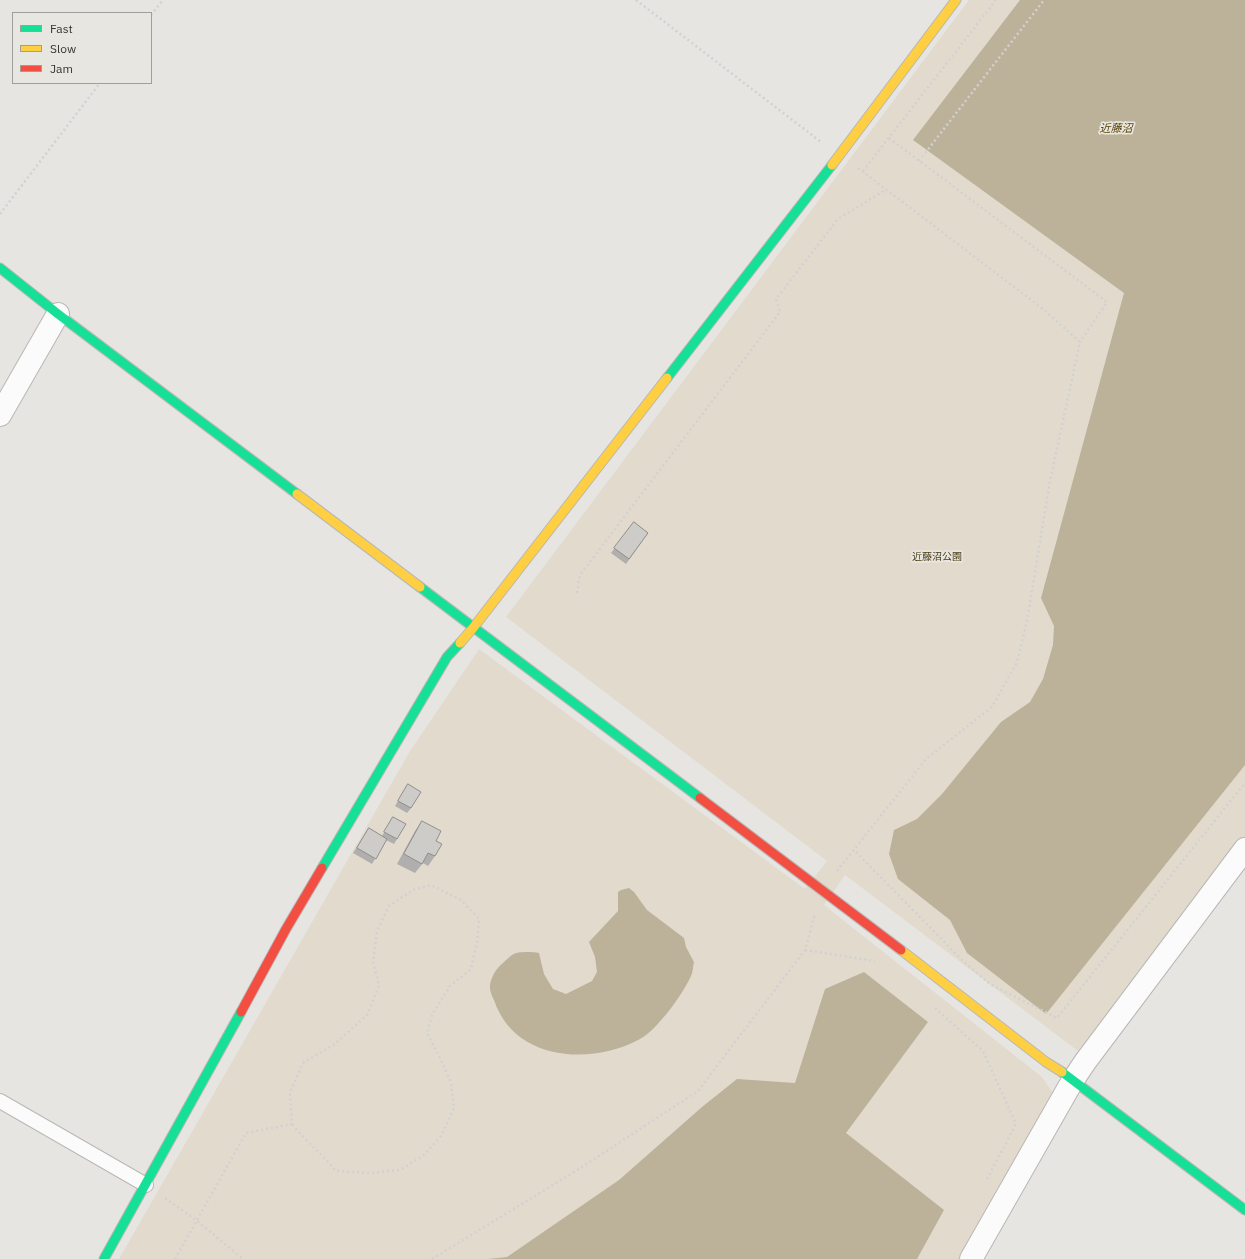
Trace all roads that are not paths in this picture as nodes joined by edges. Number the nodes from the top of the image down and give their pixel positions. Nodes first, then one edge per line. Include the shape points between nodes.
1 (956, 0) edge
2 (0, 268) edge
3 (58, 314) junction
4 (0, 415) edge
5 (473, 628) junction
6 (1245, 849) edge
7 (1073, 1080) junction
8 (0, 1101) edge
9 (146, 1185) junction
10 (1245, 1210) edge
11 (104, 1259) edge
12 (971, 1259) edge

1 - 5 street via 839,156
2 - 3 street
3 - 4 street
3 - 5 street
5 - 7 street via 823,890 1039,1057
5 - 9 street via 447,657 286,929
6 - 7 street
7 - 10 street
7 - 12 street
8 - 9 lane
9 - 11 street

